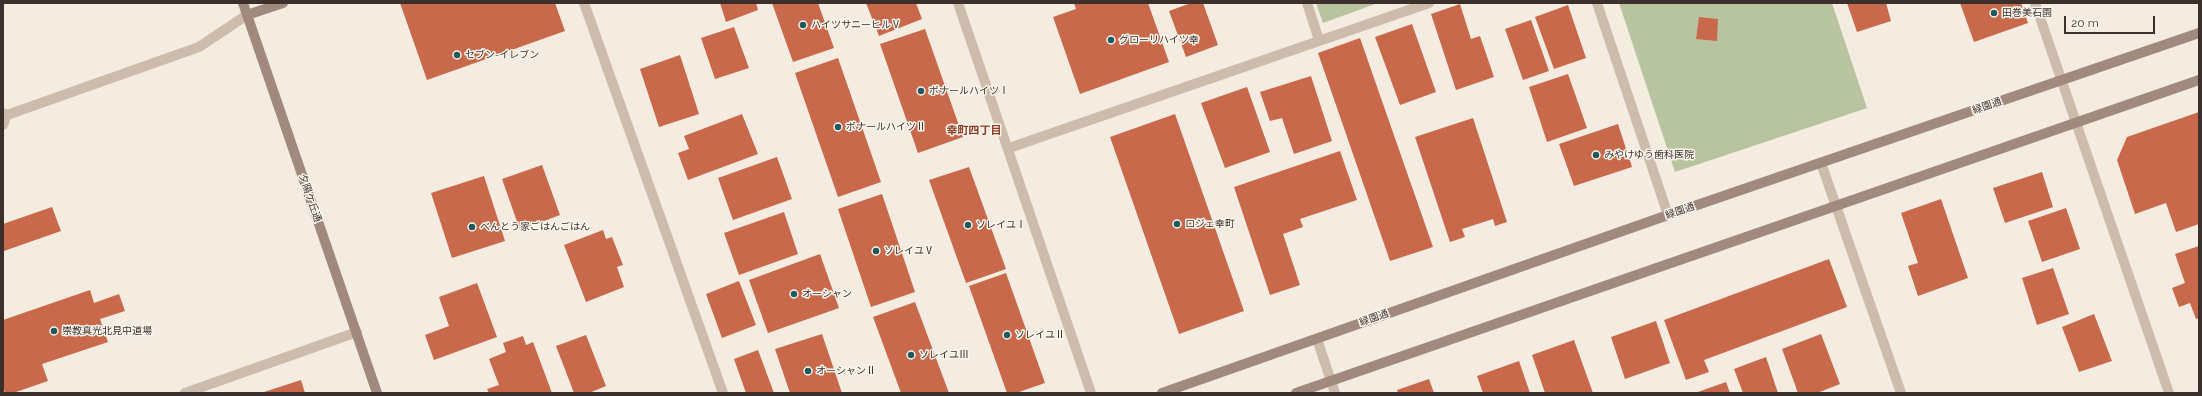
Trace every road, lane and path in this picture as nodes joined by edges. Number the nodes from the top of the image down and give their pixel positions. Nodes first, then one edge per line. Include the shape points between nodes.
1 (243, 3) edge
2 (283, 3) edge
3 (584, 3) edge
4 (958, 3) edge
5 (1307, 3) edge
6 (1429, 3) edge
7 (1597, 3) edge
8 (2035, 3) edge
9 (247, 15) junction
10 (2199, 33) edge
11 (1319, 40) junction
12 (2199, 80) edge
13 (2062, 81) junction
14 (5, 114) edge
15 (2076, 123) junction
16 (3, 125) edge
17 (1009, 148) junction
18 (1821, 163) junction
19 (1835, 204) junction
20 (1668, 215) junction
21 (357, 332) junction
22 (1317, 339) junction
23 (1331, 381) junction
24 (185, 393) edge
25 (378, 393) edge
26 (723, 393) edge
27 (1091, 393) edge
28 (1162, 393) edge
29 (1296, 393) edge
30 (1335, 393) edge
31 (1901, 393) edge
32 (2169, 393) edge

1 - 9 street, 夕陽ケ丘通
2 - 9 street
3 - 26 street
4 - 17 street
5 - 11 street
6 - 11 street
7 - 20 street
8 - 13 street
9 - 14 street via 199,48
9 - 21 street, 夕陽ケ丘通
10 - 13 street, 緑園通
11 - 17 street
12 - 15 street
13 - 15 street
13 - 18 street, 緑園通
14 - 16 street
15 - 19 street
15 - 32 street
17 - 27 street
18 - 19 street
18 - 20 street, 緑園通
19 - 23 street
19 - 31 street
20 - 22 street, 緑園通
21 - 24 street
21 - 25 street, 夕陽ケ丘通
22 - 23 street
22 - 28 street, 緑園通
23 - 29 street
23 - 30 street

